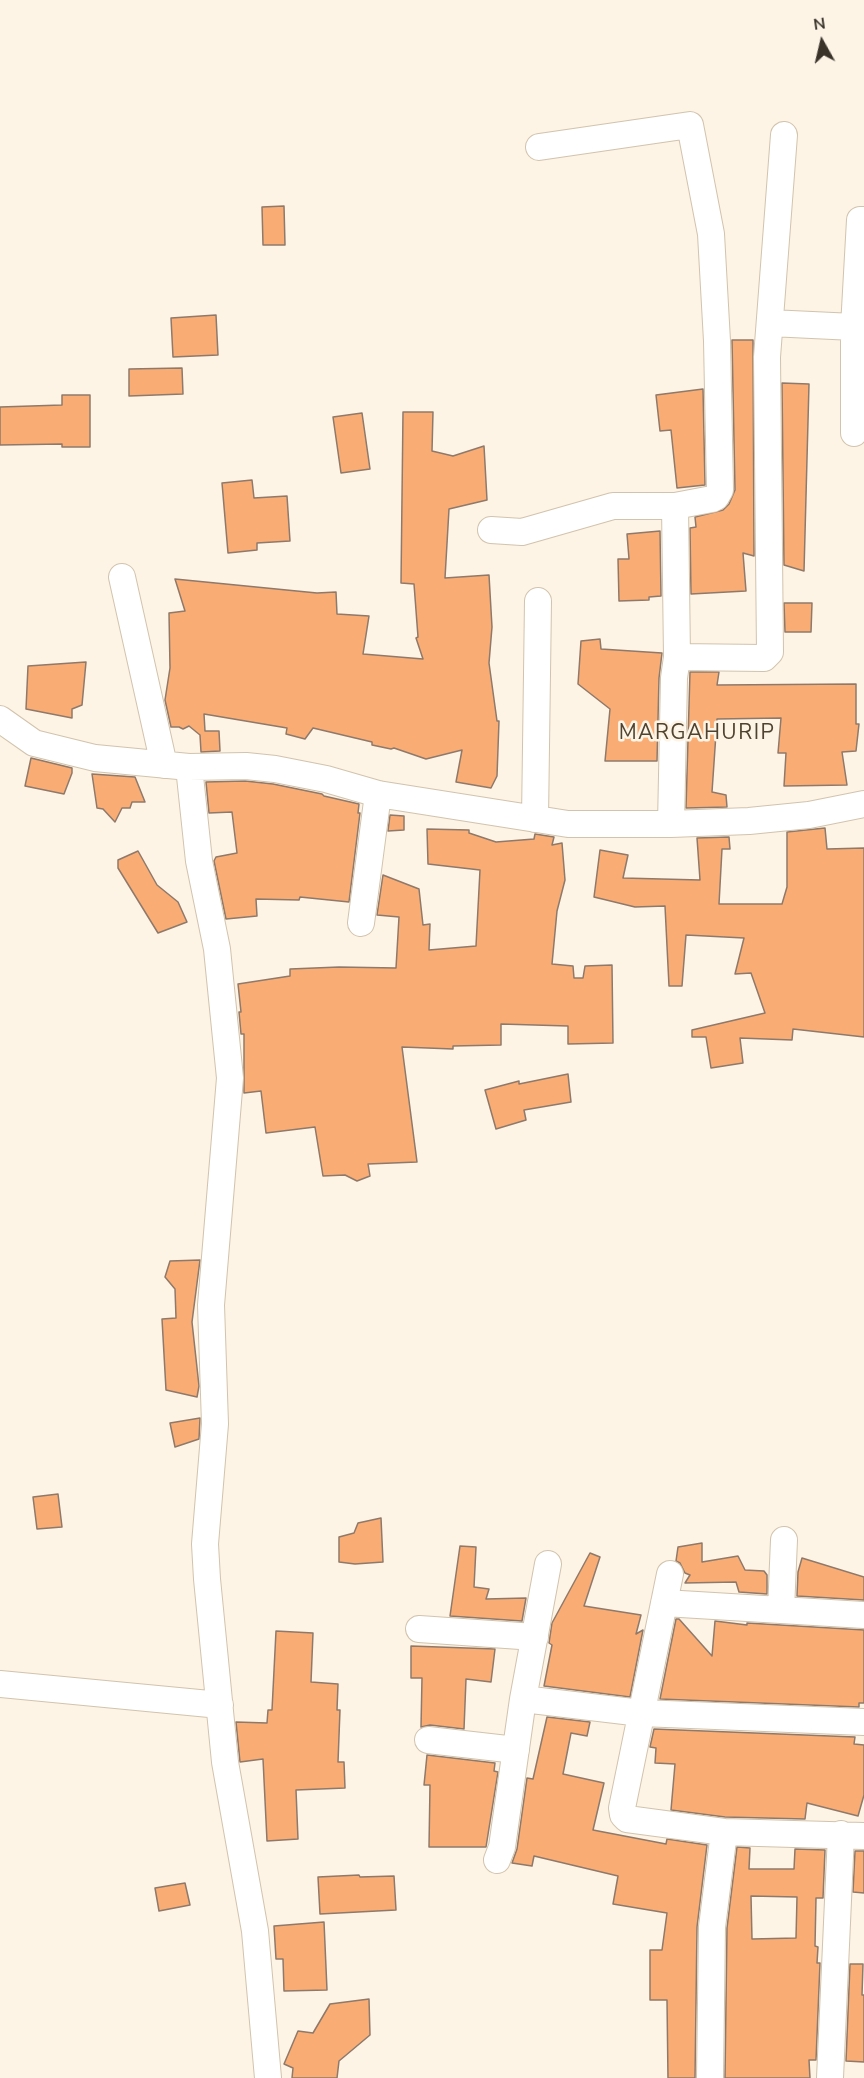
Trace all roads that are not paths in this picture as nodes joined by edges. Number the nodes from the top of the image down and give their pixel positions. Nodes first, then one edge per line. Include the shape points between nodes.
1 (784, 135) dead end
2 (539, 147) dead end
3 (864, 220) edge
4 (770, 323) junction
5 (854, 327) junction
6 (854, 433) dead end
7 (675, 506) junction
8 (491, 530) dead end
9 (122, 577) dead end
10 (538, 601) dead end
11 (676, 657) junction
12 (0, 719) edge
13 (176, 766) junction
14 (378, 794) junction
15 (864, 804) edge
16 (535, 819) junction
17 (671, 824) junction
18 (361, 923) dead end
19 (784, 1540) dead end
20 (548, 1564) dead end
21 (670, 1574) dead end
22 (664, 1604) junction
23 (781, 1610) junction
24 (864, 1615) edge
25 (419, 1629) dead end
26 (535, 1637) junction
27 (0, 1684) edge
28 (523, 1699) junction
29 (220, 1705) junction
30 (641, 1713) junction
31 (864, 1722) edge
32 (428, 1740) dead end
33 (516, 1750) junction
34 (724, 1832) junction
35 (852, 1835) edge
36 (497, 1860) dead end
37 (268, 2078) edge
38 (710, 2078) edge
39 (830, 2078) edge

1 - 4 street
2 - 7 street via 690,125 711,234 720,490 712,499
3 - 5 street via 860,220
4 - 5 street
4 - 11 street via 770,652 764,658
5 - 6 street
7 - 8 street via 613,506 522,532
7 - 11 street
9 - 13 street
10 - 16 street
11 - 17 street
12 - 13 street via 34,743 95,758
13 - 14 street via 275,769
13 - 29 street via 217,949 230,1078 211,1305 215,1424 205,1544
14 - 16 street
14 - 18 street
15 - 17 street via 749,821
16 - 17 street via 568,824
19 - 23 street
20 - 26 street
21 - 22 street
22 - 23 street
22 - 30 street
23 - 24 street
25 - 26 street
26 - 28 street
27 - 29 street
28 - 30 street
28 - 33 street
29 - 37 street via 225,1762 255,1931
30 - 31 street
30 - 34 street via 623,1815 627,1819
32 - 33 street
33 - 36 street
34 - 35 street
34 - 38 street via 712,1927
35 - 39 street

